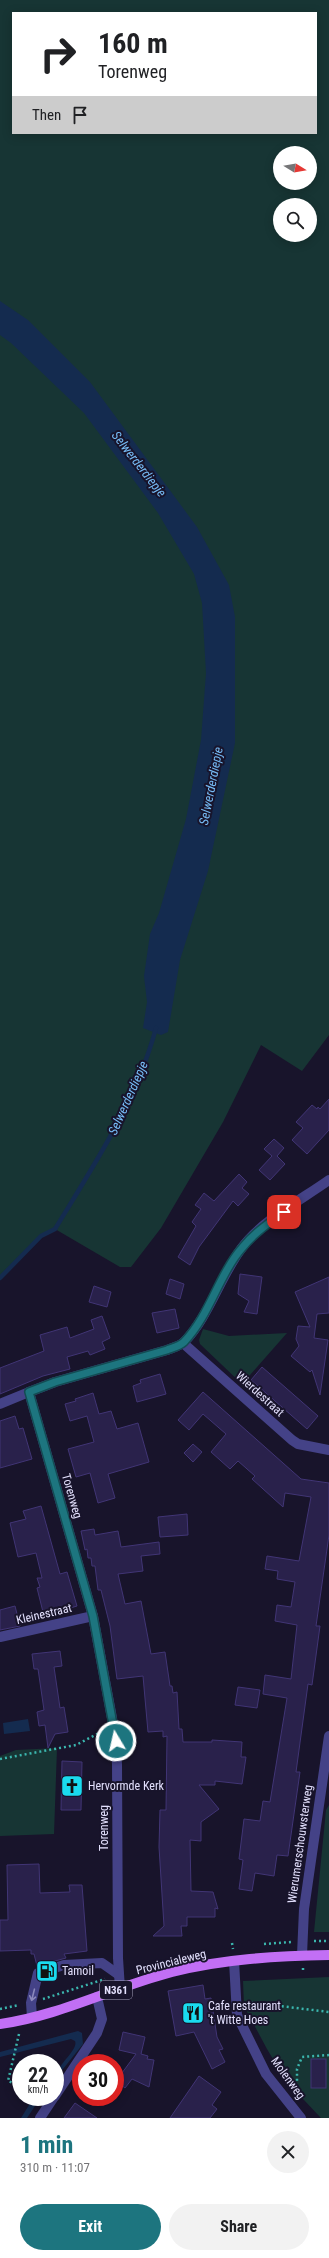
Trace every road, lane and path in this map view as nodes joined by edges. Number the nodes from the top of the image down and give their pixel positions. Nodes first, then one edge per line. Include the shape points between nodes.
1 (329, 1180) edge
2 (183, 1343) junction
3 (29, 1392) junction
4 (0, 1404) edge
5 (329, 1450) edge
6 (93, 1616) junction
7 (0, 1637) edge
8 (114, 1729) junction
9 (329, 1736) edge
10 (0, 1759) edge
11 (232, 1943) dead end
12 (232, 1948) dead end
13 (302, 1955) junction
14 (329, 1955) edge
15 (234, 1961) junction
16 (303, 1968) dead end
17 (303, 1973) dead end
18 (119, 1975) junction
19 (120, 1989) junction
20 (97, 1997) junction
21 (236, 2001) junction
22 (31, 2003) junction
23 (0, 2010) edge
24 (329, 2012) edge
25 (32, 2017) junction
26 (0, 2024) edge
27 (19, 2034) dead end
28 (15, 2054) edge
29 (329, 2055) edge
30 (12, 2066) edge
31 (64, 2082) edge
32 (12, 2083) edge
33 (282, 2095) junction
34 (48, 2106) edge
35 (40, 2118) edge
36 (301, 2118) edge

1 - 2 street via 262,1228 241,1248 204,1313
2 - 3 street
2 - 5 street, Wierdestraat via 292,1440 298,1444
3 - 4 street
3 - 6 street, Torenweg
6 - 7 street, Kleinestraat
6 - 8 street, Torenweg
8 - 10 path via 96,1733 76,1745
8 - 18 street, Torenweg via 117,1764 116,1876
9 - 13 street, Wierumerschouwsterweg via 304,1909
11 - 12 path
13 - 14 main road, Provincialeweg / N361
13 - 15 main road, Provincialeweg / N361
15 - 19 main road, Provincialeweg / N361 via 171,1972
15 - 21 street, Molenweg
16 - 17 path
18 - 19 street, Torenweg
18 - 22 path, Provincialeweg
18 -> 22 street via 102,1963 64,1965 38,1973
19 - 20 main road, Provincialeweg / N361
20 - 25 main road, Provincialeweg / N361
20 - 31 street via 102,2019 97,2033
21 - 24 path
21 - 33 street, Molenweg via 237,2015 266,2074
22 - 23 path, Provincialeweg
22 - 25 street
25 - 26 main road, Provincialeweg / N361
27 - 28 path
29 - 33 path via 302,2057 297,2069 297,2083
30 - 32 path via 8,2081
33 - 36 street, Molenweg
34 - 35 street

